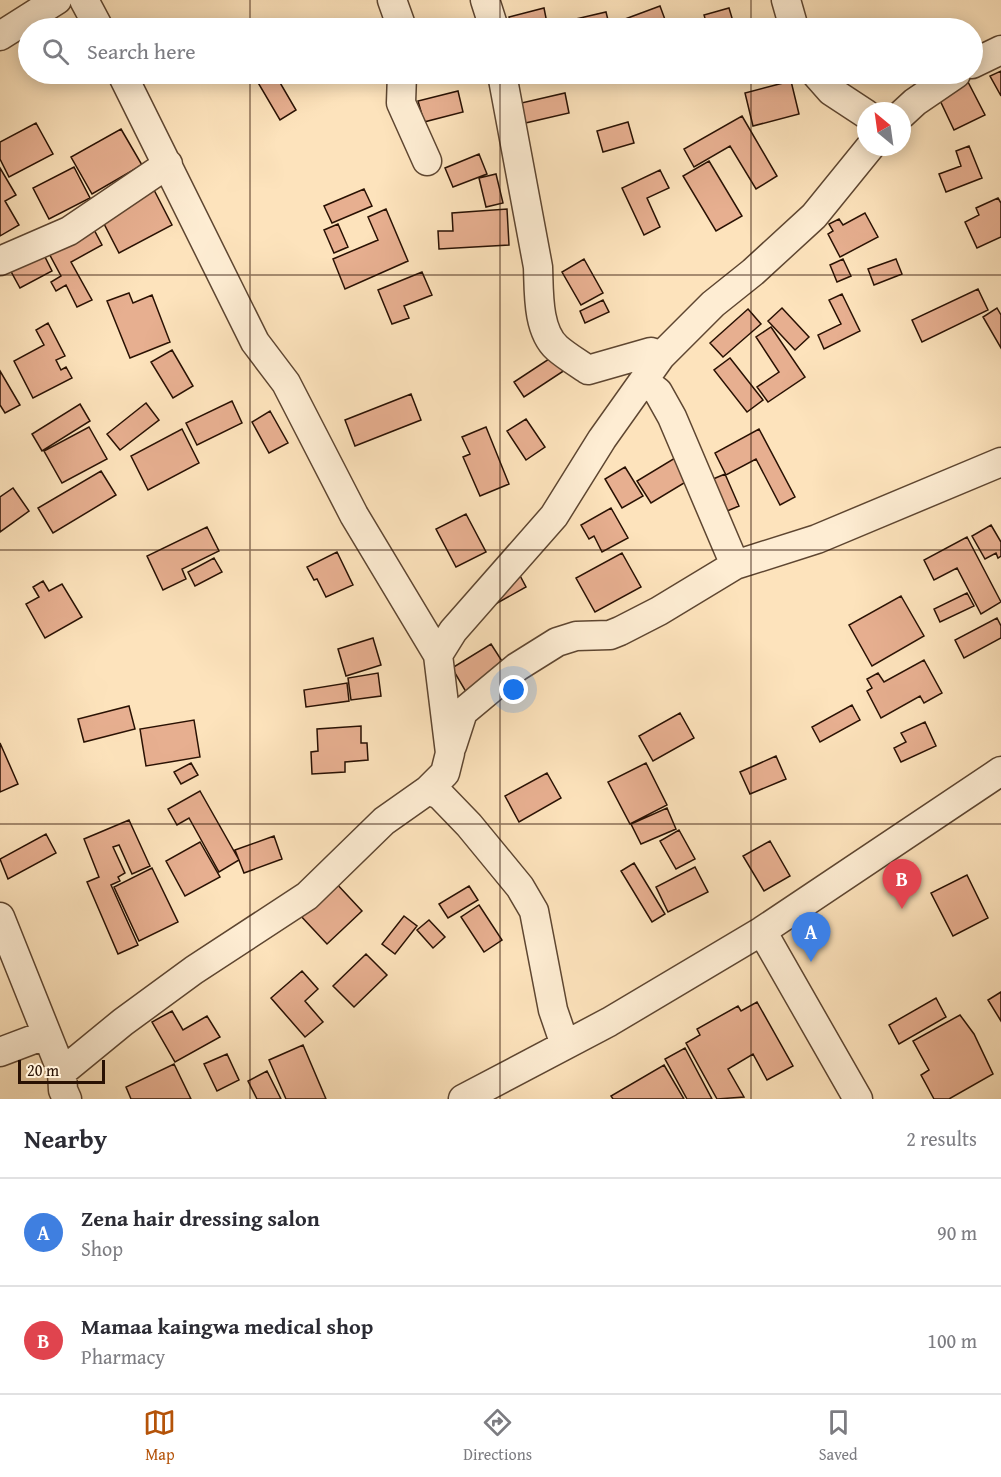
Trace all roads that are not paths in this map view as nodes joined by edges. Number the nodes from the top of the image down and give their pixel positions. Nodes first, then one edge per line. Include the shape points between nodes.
1 (57, 0) edge
2 (84, 0) edge
3 (392, 0) edge
4 (786, 0) edge
5 (28, 18) edge
6 (94, 18) edge
7 (398, 18) edge
8 (792, 18) edge
9 (18, 25) edge
10 (0, 36) edge
11 (1001, 50) edge
12 (983, 59) edge
13 (127, 84) edge
14 (402, 84) edge
15 (504, 84) edge
16 (825, 84) edge
17 (942, 84) edge
18 (911, 107) edge
19 (857, 108) edge
20 (863, 156) edge
21 (427, 161) dead end
22 (168, 164) junction
23 (0, 261) edge
24 (661, 356) junction
25 (644, 381) junction
26 (1001, 462) edge
27 (735, 565) junction
28 (438, 656) junction
29 (450, 753) junction
30 (1001, 771) edge
31 (428, 790) junction
32 (0, 917) edge
33 (762, 931) junction
34 (45, 1035) junction
35 (565, 1045) junction
36 (0, 1052) edge
37 (65, 1085) edge
38 (463, 1099) edge
39 (858, 1099) edge

1 - 5 street
2 - 6 street
3 - 7 street
4 - 8 street
9 - 10 street
11 - 12 street
13 - 22 street
14 - 21 street via 401,103
15 - 24 street via 538,267 545,328 555,346 588,370 651,352
16 - 19 street
17 - 18 street
20 - 24 street via 814,216 705,311
22 - 23 street via 69,231
22 - 28 street via 255,342 286,382 354,515
24 - 25 street
25 - 27 street via 658,392 672,417
25 - 28 street via 554,516 471,609
26 - 27 street via 817,539
27 - 29 street via 620,631 576,636 538,652 463,712
28 - 29 street
29 - 31 street via 445,773
30 - 33 street
31 - 35 street via 440,795 469,825 520,887 534,911 553,1010
31 - 37 street via 384,821 307,896 123,1022
32 - 34 street
33 - 35 street
33 - 39 street
34 - 36 street
34 - 37 street
35 - 38 street

